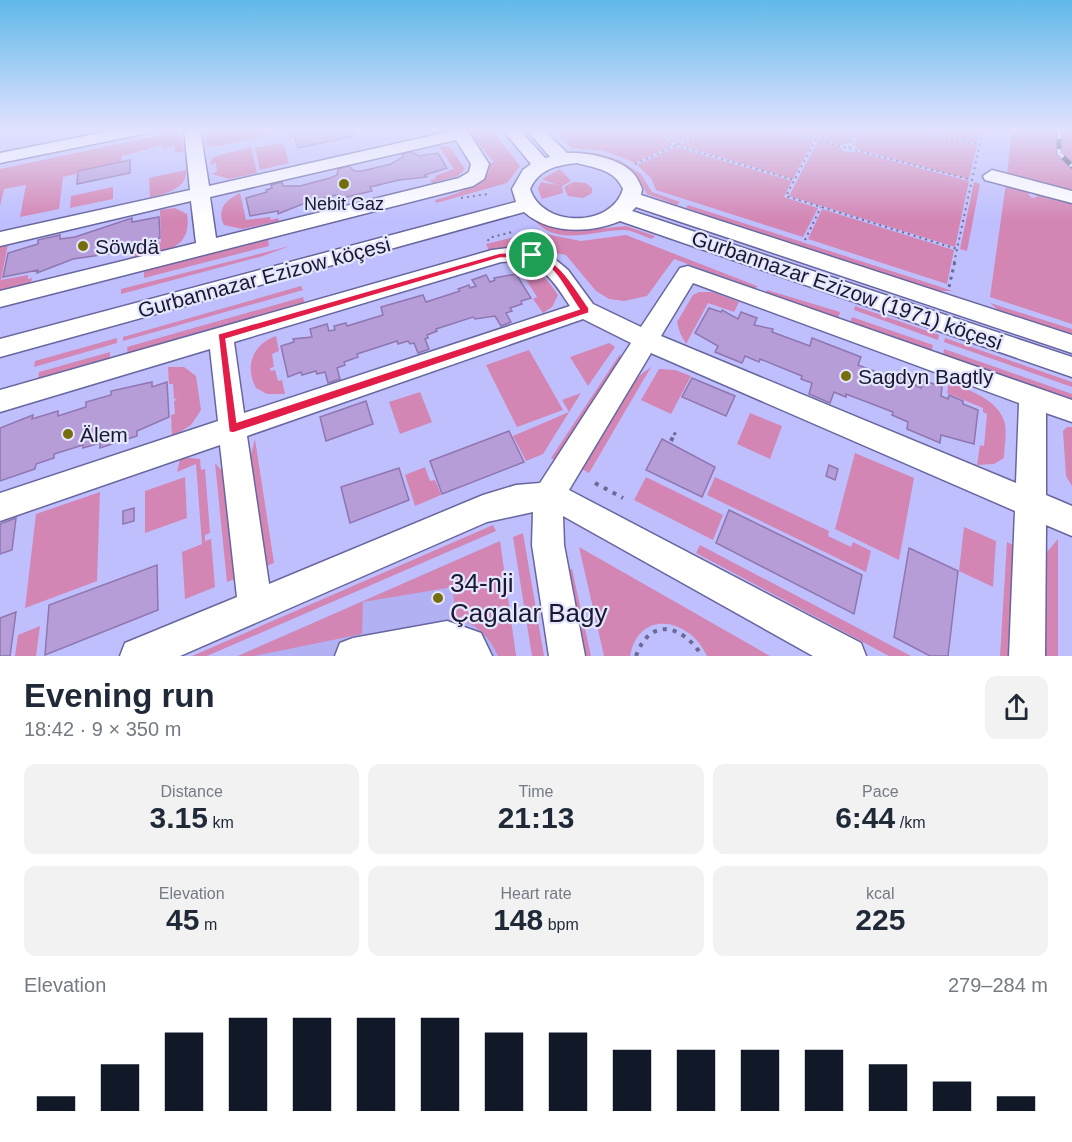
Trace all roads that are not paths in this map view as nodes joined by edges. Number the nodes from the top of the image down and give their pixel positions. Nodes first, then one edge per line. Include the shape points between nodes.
1 (196, 160) edge
2 (351, 160) edge
3 (477, 160) edge
4 (537, 160) edge
5 (560, 160) edge
6 (580, 160) edge
7 (542, 165) junction
8 (992, 176) dead end
9 (200, 195) junction
10 (1072, 197) edge
11 (528, 205) junction
12 (627, 206) junction
13 (0, 239) edge
14 (207, 248) junction
15 (0, 299) edge
16 (585, 310) junction
17 (221, 337) junction
18 (646, 340) junction
19 (1072, 344) edge
20 (0, 348) edge
21 (1072, 367) edge
22 (1033, 397) junction
23 (0, 401) edge
24 (1072, 411) edge
25 (233, 429) junction
26 (548, 497) junction
27 (1030, 504) junction
28 (0, 507) edge
29 (1072, 521) edge
30 (255, 607) junction
31 (138, 656) edge
32 (353, 656) edge
33 (474, 656) edge
34 (567, 656) edge
35 (848, 656) edge
36 (1027, 656) edge

1 - 9 street
2 - 9 street
3 - 14 street via 477,175 466,182
4 - 7 street
5 - 7 street
6 - 12 street via 620,171 629,179 634,189
7 - 11 street via 524,180 521,189
8 - 10 street
9 - 13 street
9 - 14 street
11 - 12 street via 540,215 573,224 608,220
11 - 20 street, Gurbannazar Ezizow köçesi
12 - 19 street, Gurbannazar Ezizow (1971) köçesi
12 - 21 street, Gurbannazar Ezizow (1971) köçesi
14 - 15 street
16 - 17 street via 556,268 544,259 515,253
16 - 18 street
16 - 25 street
17 - 23 street
17 - 25 street
18 - 22 street via 688,273
18 - 26 street
18 - 27 street
22 - 24 street
22 - 27 street
25 - 28 street
25 - 30 street
26 - 30 street via 520,497 483,509
26 - 34 street via 548,545
26 - 35 street via 572,505
27 - 29 street
27 - 36 street
30 - 31 street
32 - 33 street via 447,639 468,646

